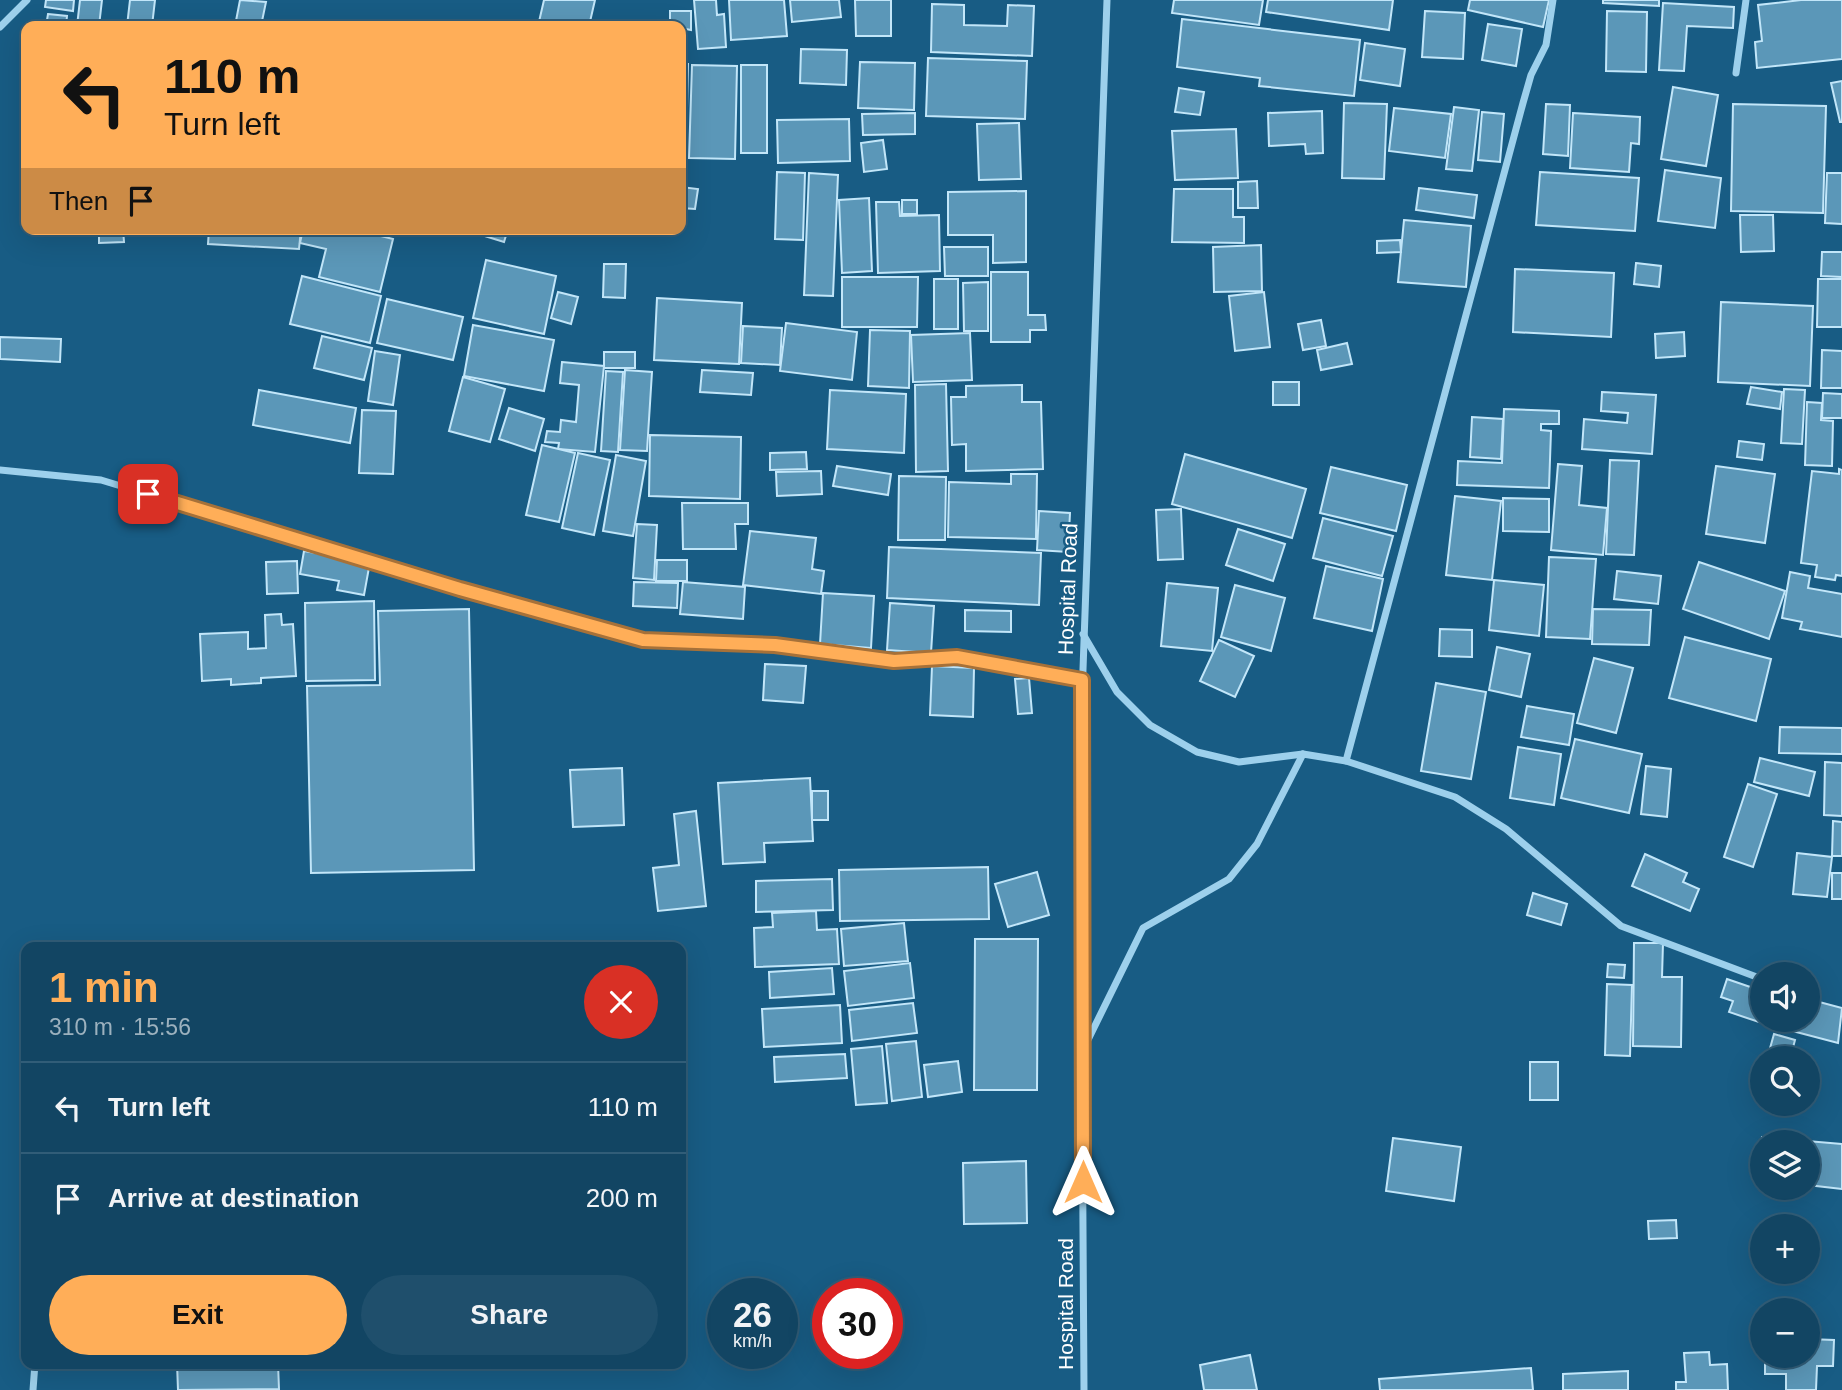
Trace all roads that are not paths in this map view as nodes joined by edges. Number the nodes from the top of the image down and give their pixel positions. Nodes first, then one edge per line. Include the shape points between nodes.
1 (27, 0) edge
2 (1107, 0) edge
3 (1553, 0) edge
4 (1746, 0) edge
5 (0, 27) edge
6 (1736, 73) dead end
7 (0, 470) edge
8 (1083, 635) junction
9 (1082, 680) junction
10 (1303, 754) junction
11 (1346, 761) junction
12 (1750, 974) edge
13 (1082, 1052) junction
14 (35, 1369) edge
15 (33, 1390) edge
16 (1084, 1390) edge

1 - 5 street
2 - 8 street, Hospital Road
3 - 11 street via 1546,45 1525,93
4 - 6 street
7 - 9 street via 101,480 643,640 775,645 894,661 957,657
8 - 9 street, Hospital Road
8 - 10 street via 1117,692 1150,725 1198,752 1239,762
9 - 13 street, Hospital Road
10 - 11 street
10 - 13 street via 1257,844 1229,879 1143,928
11 - 12 street via 1455,797 1506,829 1621,926
13 - 16 street, Hospital Road
14 - 15 street

